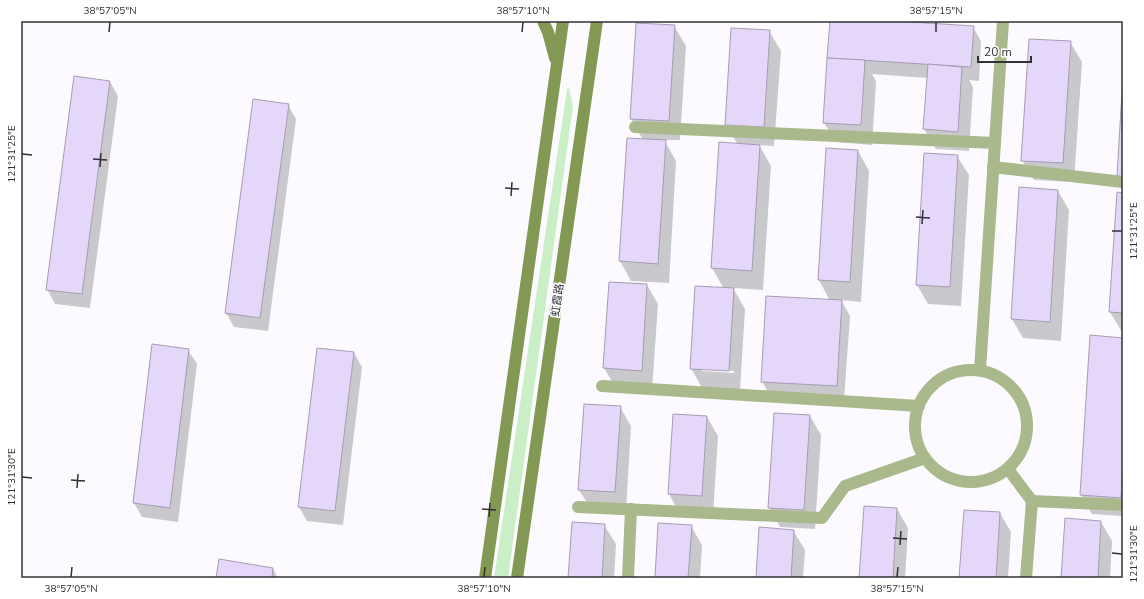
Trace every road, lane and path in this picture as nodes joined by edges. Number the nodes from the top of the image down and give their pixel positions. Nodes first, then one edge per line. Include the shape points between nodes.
1 (543, 21) edge
2 (563, 21) edge
3 (597, 21) edge
4 (1003, 21) edge
5 (556, 72) junction
6 (635, 127) dead end
7 (995, 143) junction
8 (994, 168) junction
9 (1123, 182) edge
10 (980, 370) junction
11 (602, 386) dead end
12 (919, 406) junction
13 (925, 458) junction
14 (1008, 469) junction
15 (1032, 501) junction
16 (1123, 505) edge
17 (578, 506) dead end
18 (631, 509) junction
19 (485, 578) edge
20 (517, 578) edge
21 (628, 578) edge
22 (1026, 578) edge

1 - 5 street via 554,52
2 - 5 street
3 - 20 street, 虹霞路
4 - 7 street
5 - 19 street
6 - 7 street
7 - 8 street
8 - 9 street
8 - 10 street
10 - 12 street via 963,370 946,375 932,385
10 - 14 street via 999,376 1014,389 1024,406 1028,425 1025,444 1016,462
11 - 12 street
12 - 13 street via 915,433
13 - 14 street via 944,476 963,482 983,482 1001,475
13 - 18 street via 845,486 822,518
14 - 15 street
15 - 16 street
15 - 22 street
17 - 18 street
18 - 21 street

